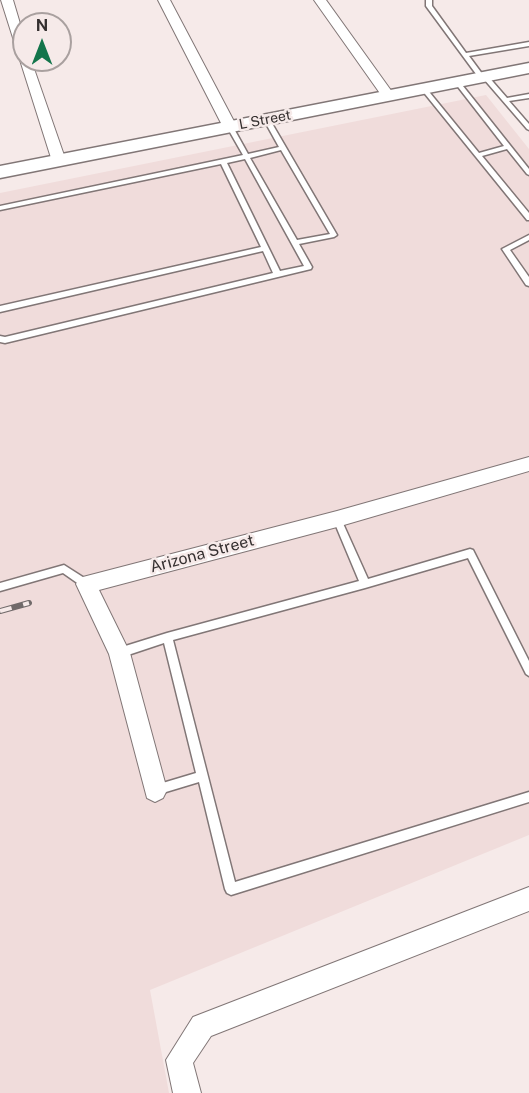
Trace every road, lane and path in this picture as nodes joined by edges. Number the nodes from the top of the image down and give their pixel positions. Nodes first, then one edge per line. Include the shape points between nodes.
1 (7, 0) edge
2 (164, 0) edge
3 (320, 0) edge
4 (429, 0) edge
5 (12, 17) edge
6 (529, 44) edge
7 (465, 55) junction
8 (529, 68) edge
9 (28, 72) edge
10 (483, 77) junction
11 (457, 82) junction
12 (424, 89) junction
13 (389, 96) junction
14 (529, 96) edge
15 (505, 100) junction
16 (267, 120) junction
17 (230, 127) junction
18 (529, 128) edge
19 (508, 147) junction
20 (283, 148) junction
21 (245, 155) junction
22 (478, 155) junction
23 (59, 161) junction
24 (223, 162) junction
25 (0, 172) edge
26 (529, 173) edge
27 (0, 208) edge
28 (529, 218) edge
29 (529, 237) edge
30 (294, 243) junction
31 (265, 248) junction
32 (278, 275) junction
33 (529, 283) edge
34 (0, 309) edge
35 (0, 339) edge
36 (529, 464) edge
37 (337, 519) junction
38 (86, 584) junction
39 (365, 584) junction
40 (0, 587) edge
41 (167, 637) junction
42 (119, 653) junction
43 (529, 671) edge
44 (202, 776) junction
45 (155, 790) joint
46 (529, 797) edge
47 (529, 899) edge
48 (187, 1093) edge

1 - 5 street
2 - 17 street
3 - 13 street
4 - 7 lane via 429,6
6 - 7 lane
7 - 10 lane
8 - 10 main road, L Street
9 - 23 street
10 - 11 main road, L Street
10 - 15 lane
11 - 12 main road, L Street
11 - 19 lane
12 - 13 main road, L Street
12 - 22 lane
13 - 16 main road, L Street
14 - 15 lane
15 - 18 lane
16 - 17 main road, L Street
16 - 20 lane
17 - 21 lane
17 - 23 main road, L Street
19 - 22 lane
19 - 26 lane
20 - 21 lane
20 - 30 lane via 334,235
21 - 24 lane
21 - 30 lane
22 - 28 lane
23 - 25 main road, L Street
24 - 27 lane
24 - 31 lane
29 - 33 lane via 506,249
30 - 32 lane via 308,267
31 - 32 lane
31 - 34 lane
32 - 35 lane
36 - 37 street, Arizona Street
37 - 38 street, Arizona Street
37 - 39 lane
38 - 40 lane via 64,569
38 - 42 street
39 - 41 lane
39 - 43 lane via 470,553
41 - 42 lane
41 - 44 lane
42 - 45 street
44 - 45 lane
44 - 46 lane via 231,889
47 - 48 street via 202,1026 179,1060

